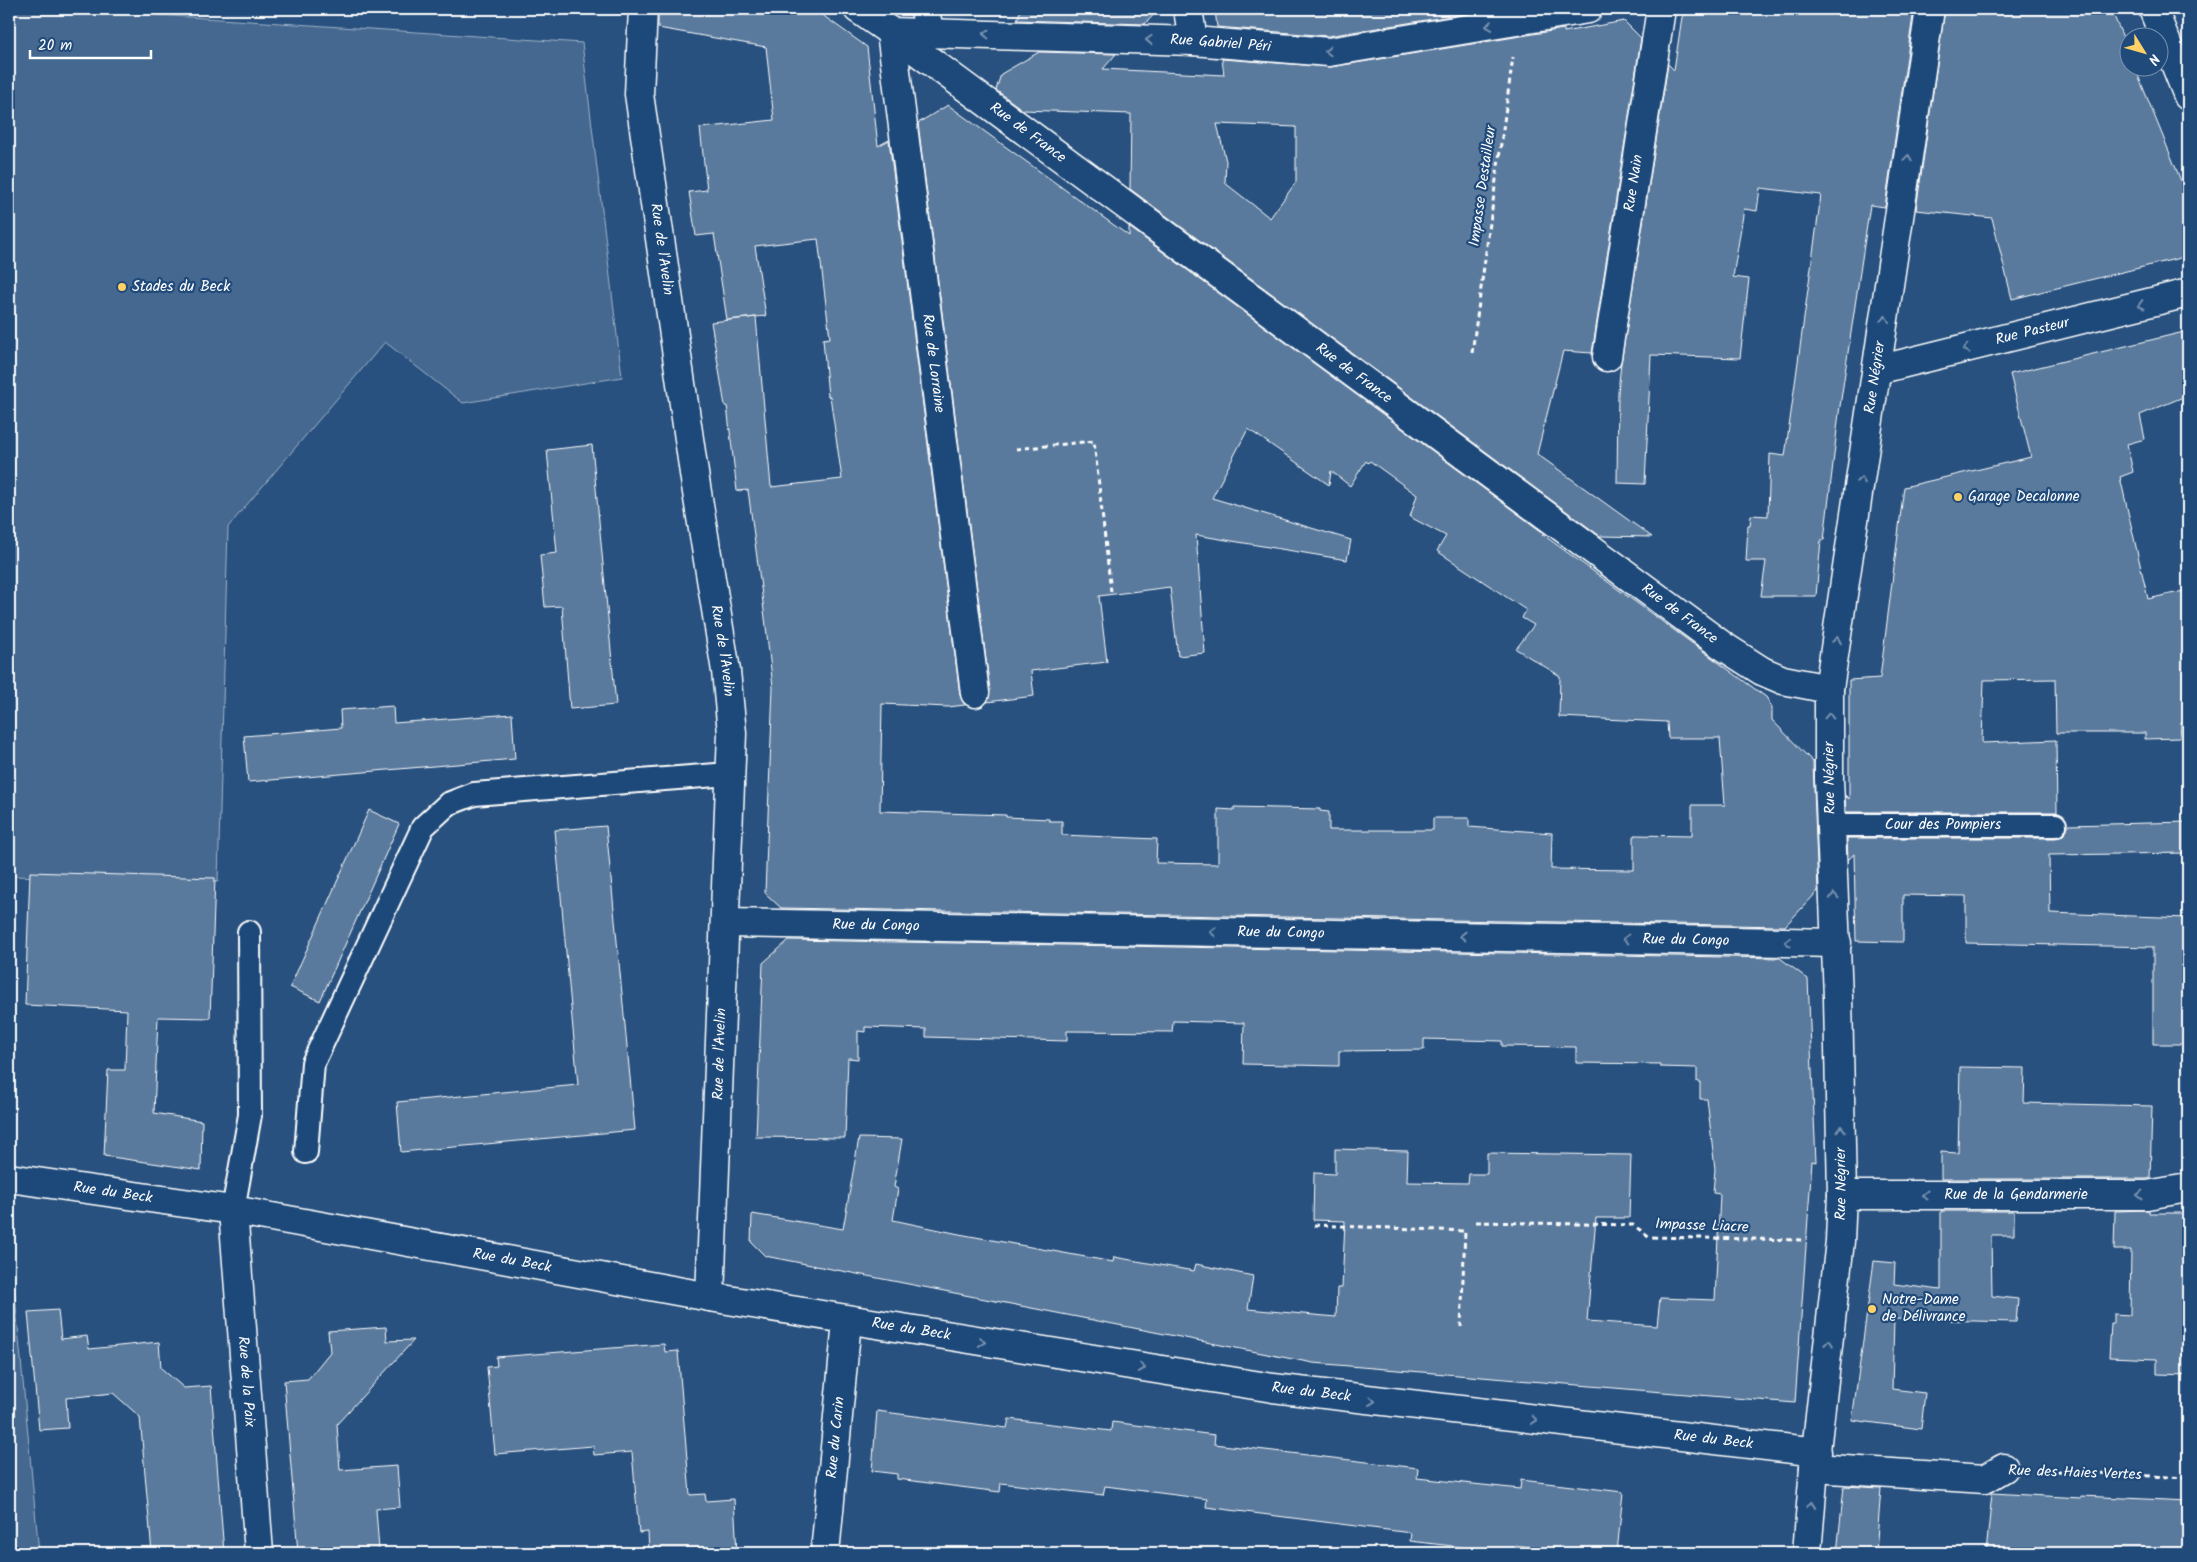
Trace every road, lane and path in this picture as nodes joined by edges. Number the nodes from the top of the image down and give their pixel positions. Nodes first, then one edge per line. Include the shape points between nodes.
1 (858, 9) edge
2 (1188, 9) edge
3 (1588, 9) edge
4 (1661, 9) edge
5 (1930, 9) edge
6 (2153, 9) edge
7 (644, 13) edge
8 (927, 21) edge
9 (1518, 22) junction
10 (891, 32) junction
11 (1193, 41) junction
12 (2188, 96) edge
13 (2188, 294) edge
14 (1472, 353) dead end
15 (1607, 357) dead end
16 (1877, 370) junction
17 (1016, 449) dead end
18 (1111, 592) dead end
19 (1829, 689) junction
20 (975, 693) dead end
21 (729, 774) junction
22 (2055, 825) dead end
23 (1831, 826) junction
24 (725, 923) junction
25 (249, 932) dead end
26 (1837, 943) junction
27 (306, 1152) dead end
28 (9, 1178) edge
29 (2188, 1188) edge
30 (1842, 1195) junction
31 (234, 1210) junction
32 (1476, 1222) dead end
33 (1314, 1225) dead end
34 (1840, 1241) junction
35 (710, 1297) junction
36 (847, 1320) junction
37 (1461, 1327) dead end
38 (1816, 1460) junction
39 (2004, 1468) joint
40 (2188, 1478) edge
41 (259, 1553) edge
42 (825, 1553) edge
43 (1807, 1553) edge

1 - 10 street
2 - 11 street
3 - 9 street, Rue Gabriel Péri
4 - 15 street, Rue Nain
16 -> 5 street, Rue Négrier
6 - 12 street
7 - 21 street, Rue de l'Avelin via 639,94 726,671 732,733
8 - 10 street, Rue Gabriel Péri
11 -> 8 street, Rue Gabriel Péri
9 -> 11 street, Rue Gabriel Péri via 1330,52
9 - 14 path, Impasse Destailleur
10 - 19 street, Rue de France via 1741,660 1783,680
10 - 20 street, Rue de Lorraine
13 -> 16 street, Rue Pasteur
19 -> 16 street, Rue Négrier
17 - 18 path via 1094,441
23 -> 19 street, Rue Négrier
21 - 24 street, Rue de l'Avelin
21 - 27 lane via 474,794 448,804 423,827 312,1063
22 - 23 lane, Cour des Pompiers
26 -> 23 street, Rue Négrier
26 -> 24 street, Rue du Congo
24 - 35 street, Rue de l'Avelin
25 - 31 lane via 250,1114
30 -> 26 street, Rue Négrier
28 - 31 street, Rue du Beck
29 -> 30 street, Rue de la Gendarmerie via 2147,1195
30 - 34 street, Rue Négrier
31 - 35 street, Rue du Beck
31 - 41 street, Rue de la Paix
32 - 34 path, Impasse Liacre via 1633,1225 1650,1236
33 - 37 path via 1465,1231
38 -> 34 street, Rue Négrier
35 - 36 street, Rue du Beck
36 -> 38 street, Rue du Beck via 1273,1388
36 - 42 street, Rue du Carin
38 - 39 street, Rue des Haies Vertes via 1985,1479
43 -> 38 street, Rue Négrier
39 - 40 path, Rue des Haies Vertes

